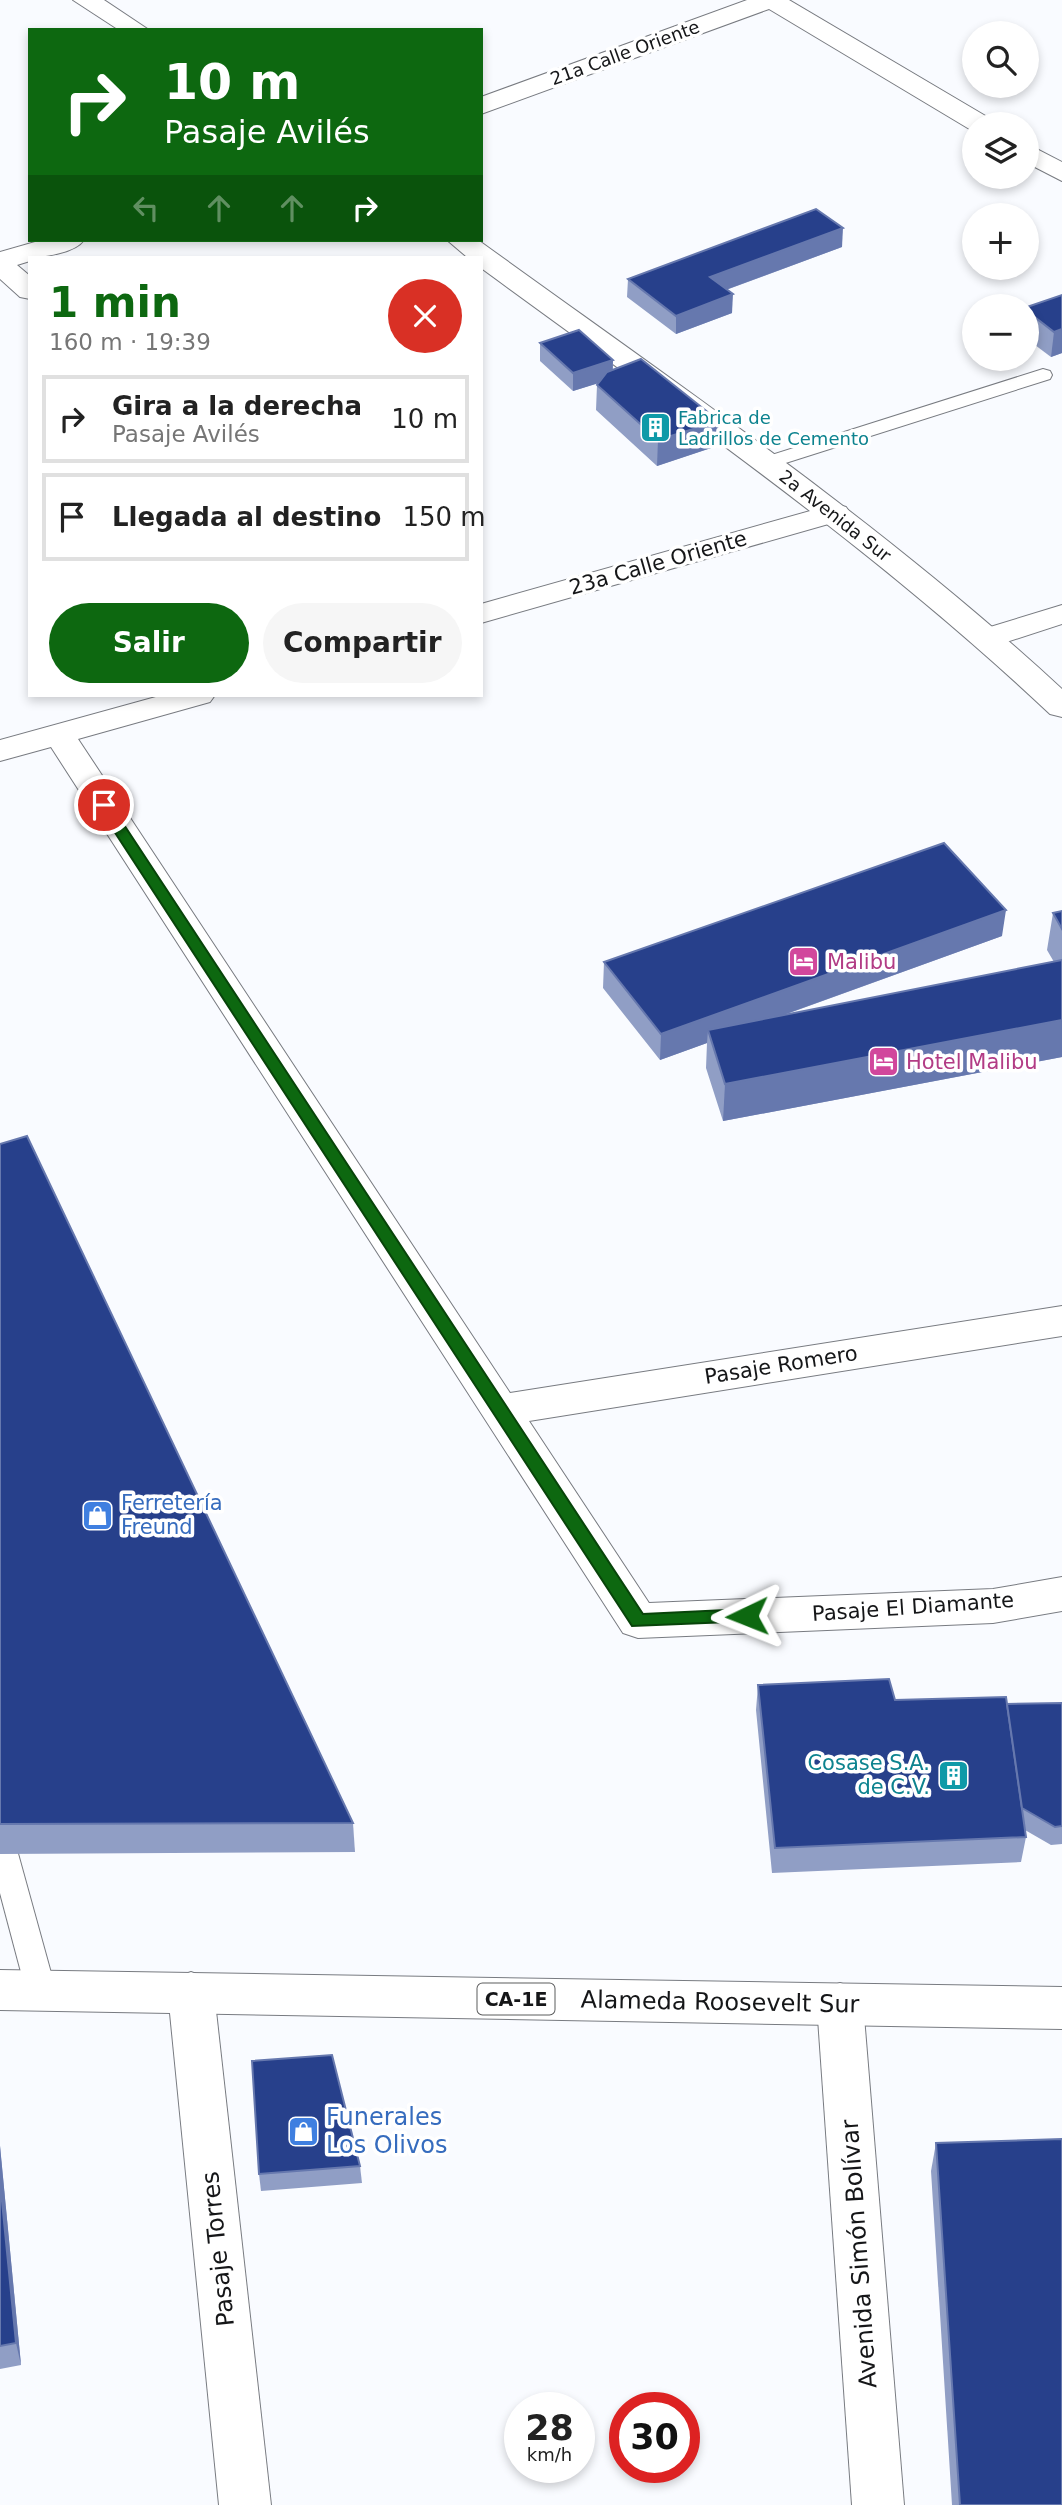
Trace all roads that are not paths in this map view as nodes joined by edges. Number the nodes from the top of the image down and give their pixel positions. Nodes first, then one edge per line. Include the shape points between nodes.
1 (86, 0) edge
2 (771, 0) edge
3 (134, 28) edge
4 (483, 105) edge
5 (962, 113) edge
6 (1039, 159) edge
7 (1062, 173) edge
8 (64, 242) edge
9 (464, 242) edge
10 (483, 256) edge
11 (483, 256) edge
12 (0, 263) edge
13 (28, 289) edge
14 (1043, 375) dead end
15 (766, 463) junction
16 (835, 513) junction
17 (483, 613) edge
18 (1062, 614) edge
19 (988, 638) junction
20 (192, 697) edge
21 (1062, 707) edge
22 (59, 735) junction
23 (0, 751) edge
24 (1062, 1321) edge
25 (499, 1410) junction
26 (1062, 1594) edge
27 (4, 1827) edge
28 (20, 1990) edge
29 (191, 1993) junction
30 (841, 2004) junction
31 (1062, 2008) edge
32 (245, 2505) edge
33 (878, 2505) edge

1 - 3 main road
2 - 4 main road, 21a Calle Oriente
2 - 5 main road
6 - 7 main road
8 - 12 main road
9 - 11 main road, 2a Avenida Sur
10 - 15 main road, 2a Avenida Sur
12 - 13 main road
14 - 15 lane
15 - 16 main road, 2a Avenida Sur
16 - 17 main road, 23a Calle Oriente
16 - 19 main road, 2a Avenida Sur
18 - 19 main road
19 - 21 main road, 2a Avenida Sur
20 - 22 main road
22 - 23 main road
22 - 25 main road
24 - 25 main road, Pasaje Romero
25 - 26 main road, Pasaje El Diamante via 638,1621 993,1606
27 - 28 lane
28 - 29 main road, Alameda Roosevelt Sur / CA-1E
29 - 30 main road, Alameda Roosevelt Sur / CA-1E
29 - 32 main road, Pasaje Torres
30 - 31 main road, Alameda Roosevelt Sur / CA-1E
30 - 33 main road, Avenida Simón Bolívar

